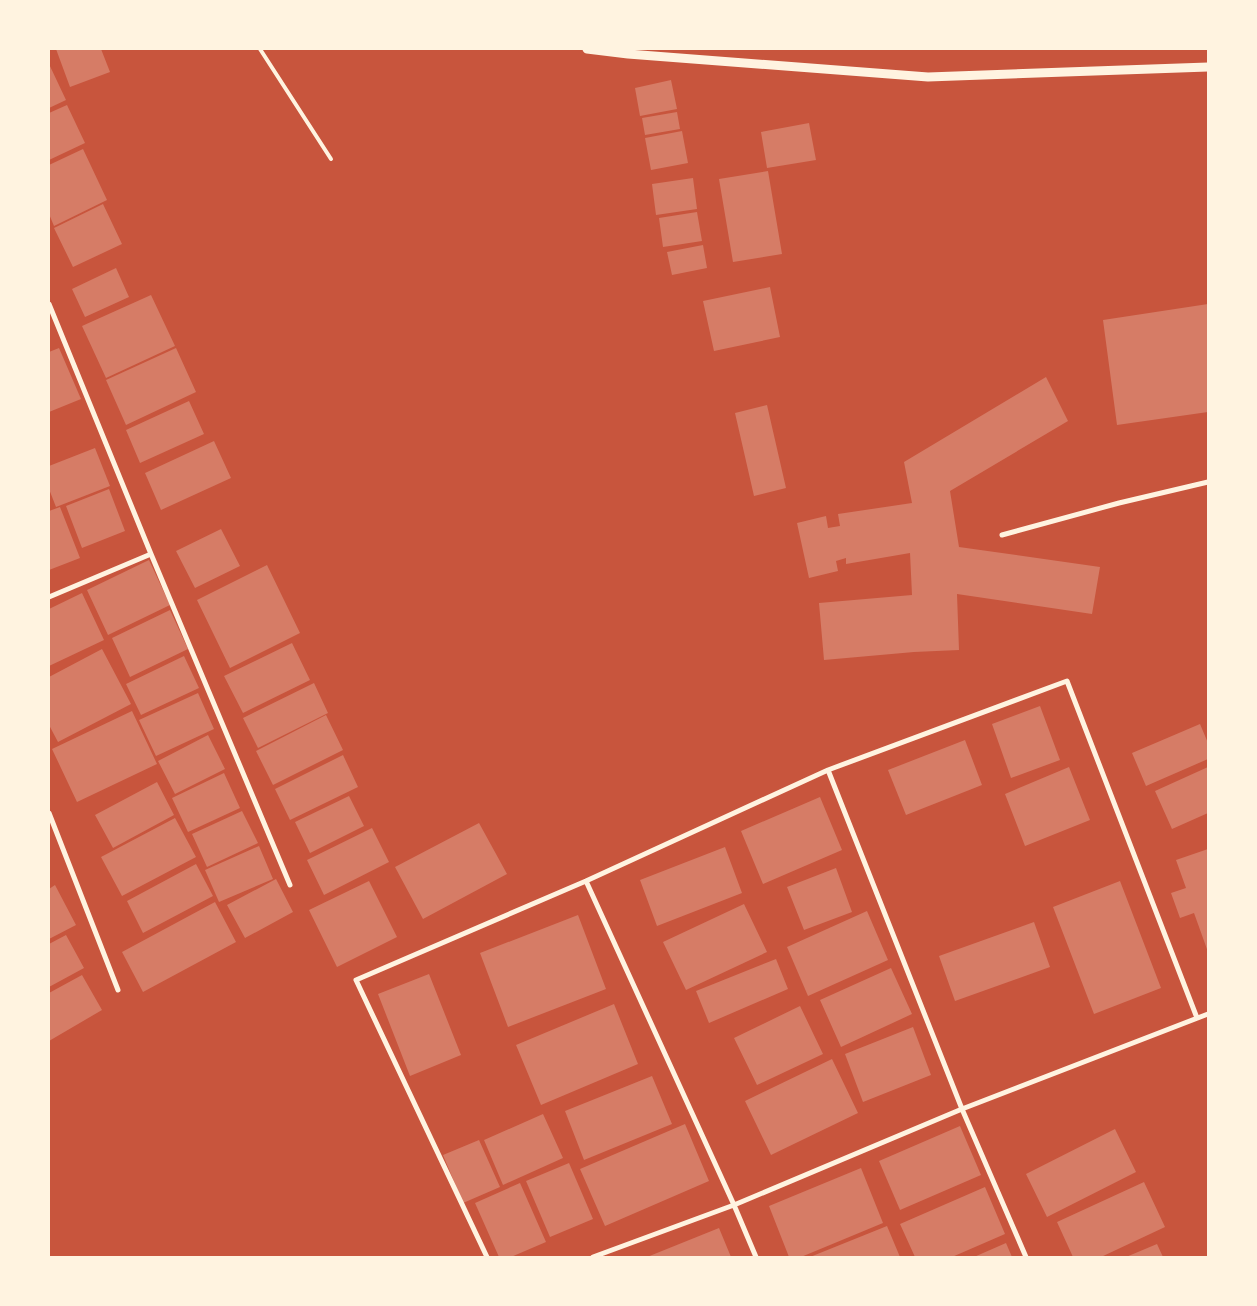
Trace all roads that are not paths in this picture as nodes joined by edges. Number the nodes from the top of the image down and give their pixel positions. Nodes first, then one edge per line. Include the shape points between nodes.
1 (260, 49) edge
2 (587, 49) edge
3 (1208, 67) edge
4 (331, 159) dead end
5 (49, 304) edge
6 (1208, 482) edge
7 (1002, 535) dead end
8 (151, 554) junction
9 (49, 597) edge
10 (828, 770) junction
11 (49, 813) edge
12 (586, 881) junction
13 (290, 885) dead end
14 (118, 990) dead end
15 (1208, 1014) edge
16 (1197, 1018) junction
17 (962, 1109) junction
18 (734, 1204) junction
19 (487, 1257) edge
20 (593, 1257) edge
21 (756, 1257) edge
22 (1026, 1257) edge

1 - 4 lane
2 - 3 street via 928,78
5 - 8 street
6 - 7 street
8 - 9 street
8 - 13 street
10 - 12 street
10 - 16 street via 1067,681
10 - 17 street
11 - 14 street
12 - 18 street
12 - 19 street via 356,980
15 - 16 street
16 - 17 street
17 - 18 street
17 - 22 street
18 - 20 street
18 - 21 street

